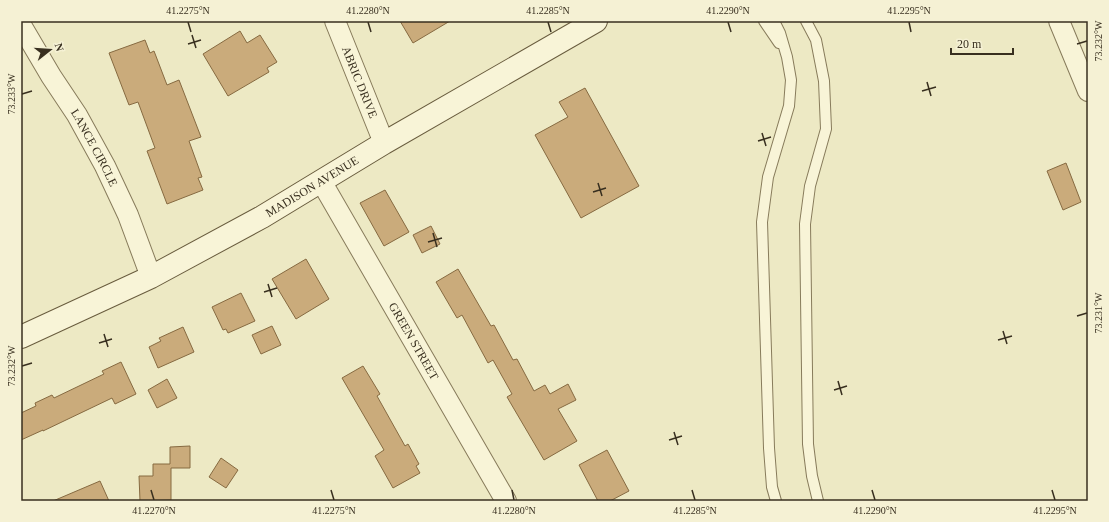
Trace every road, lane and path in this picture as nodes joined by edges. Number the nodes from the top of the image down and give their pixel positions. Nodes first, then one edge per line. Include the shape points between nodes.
1 (335, 21) edge
2 (596, 21) edge
3 (764, 21) edge
4 (774, 21) edge
5 (806, 21) edge
6 (814, 21) edge
7 (1059, 21) edge
8 (21, 25) edge
9 (816, 40) junction
10 (787, 57) junction
11 (1088, 91) edge
12 (384, 143) junction
13 (321, 181) junction
14 (151, 278) junction
15 (21, 337) edge
16 (506, 501) edge
17 (776, 501) edge
18 (818, 501) edge

1 - 12 street, ABRIC DRIVE
2 - 12 street, MADISON AVENUE
3 - 10 lane
4 - 10 lane
5 - 9 lane
6 - 9 lane
7 - 11 street
8 - 14 street, LANCE CIRCLE via 105,166 128,215
9 - 18 lane via 824,81 826,129 810,186 806,224 808,444
10 - 17 lane via 791,80 789,106 768,177 762,222 770,448 772,487
12 - 13 street, MADISON AVENUE
13 - 14 street, MADISON AVENUE via 262,217
13 - 16 street, GREEN STREET
14 - 15 street, MADISON AVENUE

